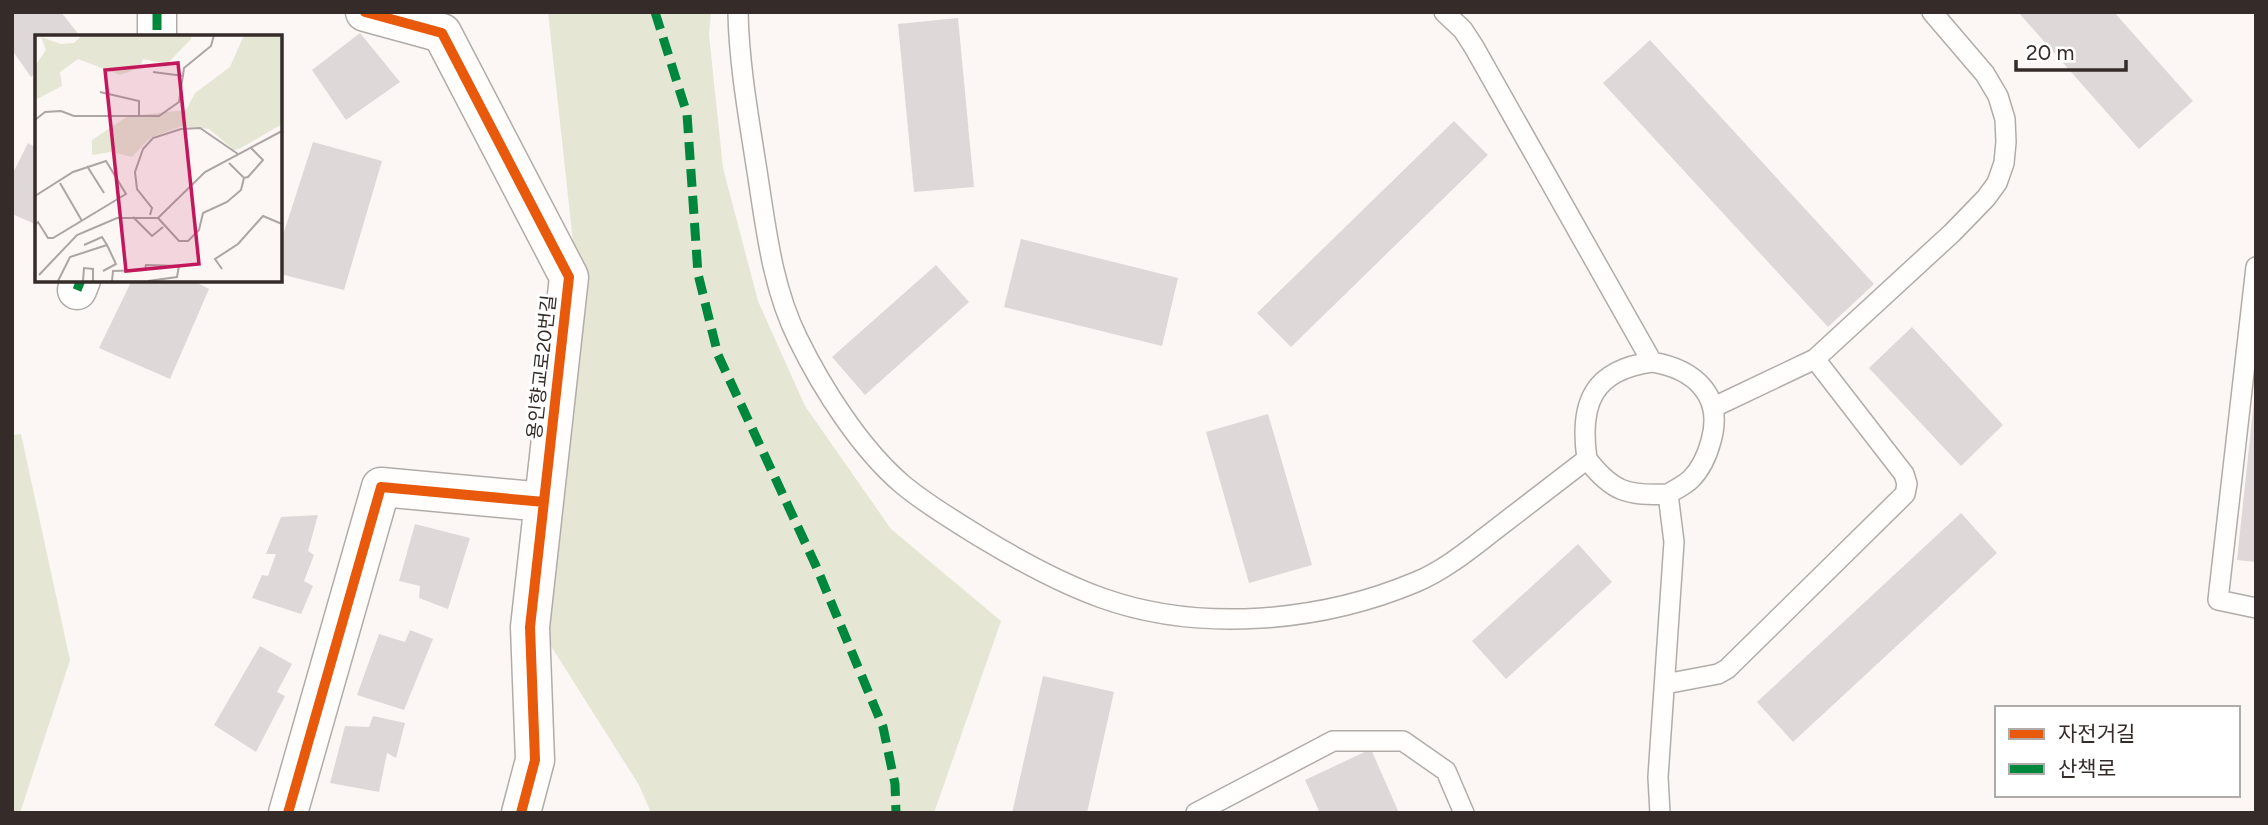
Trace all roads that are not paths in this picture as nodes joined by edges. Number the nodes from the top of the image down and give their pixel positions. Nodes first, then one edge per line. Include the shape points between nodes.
1 (158, 12) edge
2 (365, 12) edge
3 (738, 12) edge
4 (1444, 12) edge
5 (1932, 12) edge
6 (158, 35) edge
7 (2256, 267) edge
8 (1815, 359) junction
9 (1652, 362) junction
10 (1714, 407) junction
11 (1587, 459) junction
12 (1668, 494) junction
13 (544, 502) junction
14 (2256, 608) edge
15 (1665, 684) junction
16 (288, 813) edge
17 (521, 813) edge
18 (1195, 813) edge
19 (1464, 813) edge
20 (1660, 813) edge

1 - 6 street
2 - 13 street, 용인향교로20번길 via 442,33 569,277
3 - 11 lane via 750,126 774,269 797,338 854,430 901,482 954,520 1055,579 1105,599 1165,614 1234,619 1304,614 1360,603 1452,563
4 - 9 lane via 1474,47
5 - 8 lane via 1998,96 2005,119 2004,163 1997,183 1978,207
7 - 14 lane via 2218,600
8 - 10 lane
8 - 15 lane via 1904,474 1905,494 1727,669
9 - 10 lane via 1689,374
9 - 11 lane via 1629,365 1609,375 1594,393 1585,415
10 - 12 lane via 1706,460 1690,480
11 - 12 lane via 1619,490
12 - 15 lane via 1674,542
13 - 16 street via 381,487
13 - 17 street, 용인향교로20번길 via 530,628 535,760
15 - 20 lane
18 - 19 lane via 1333,741 1403,741 1446,771

